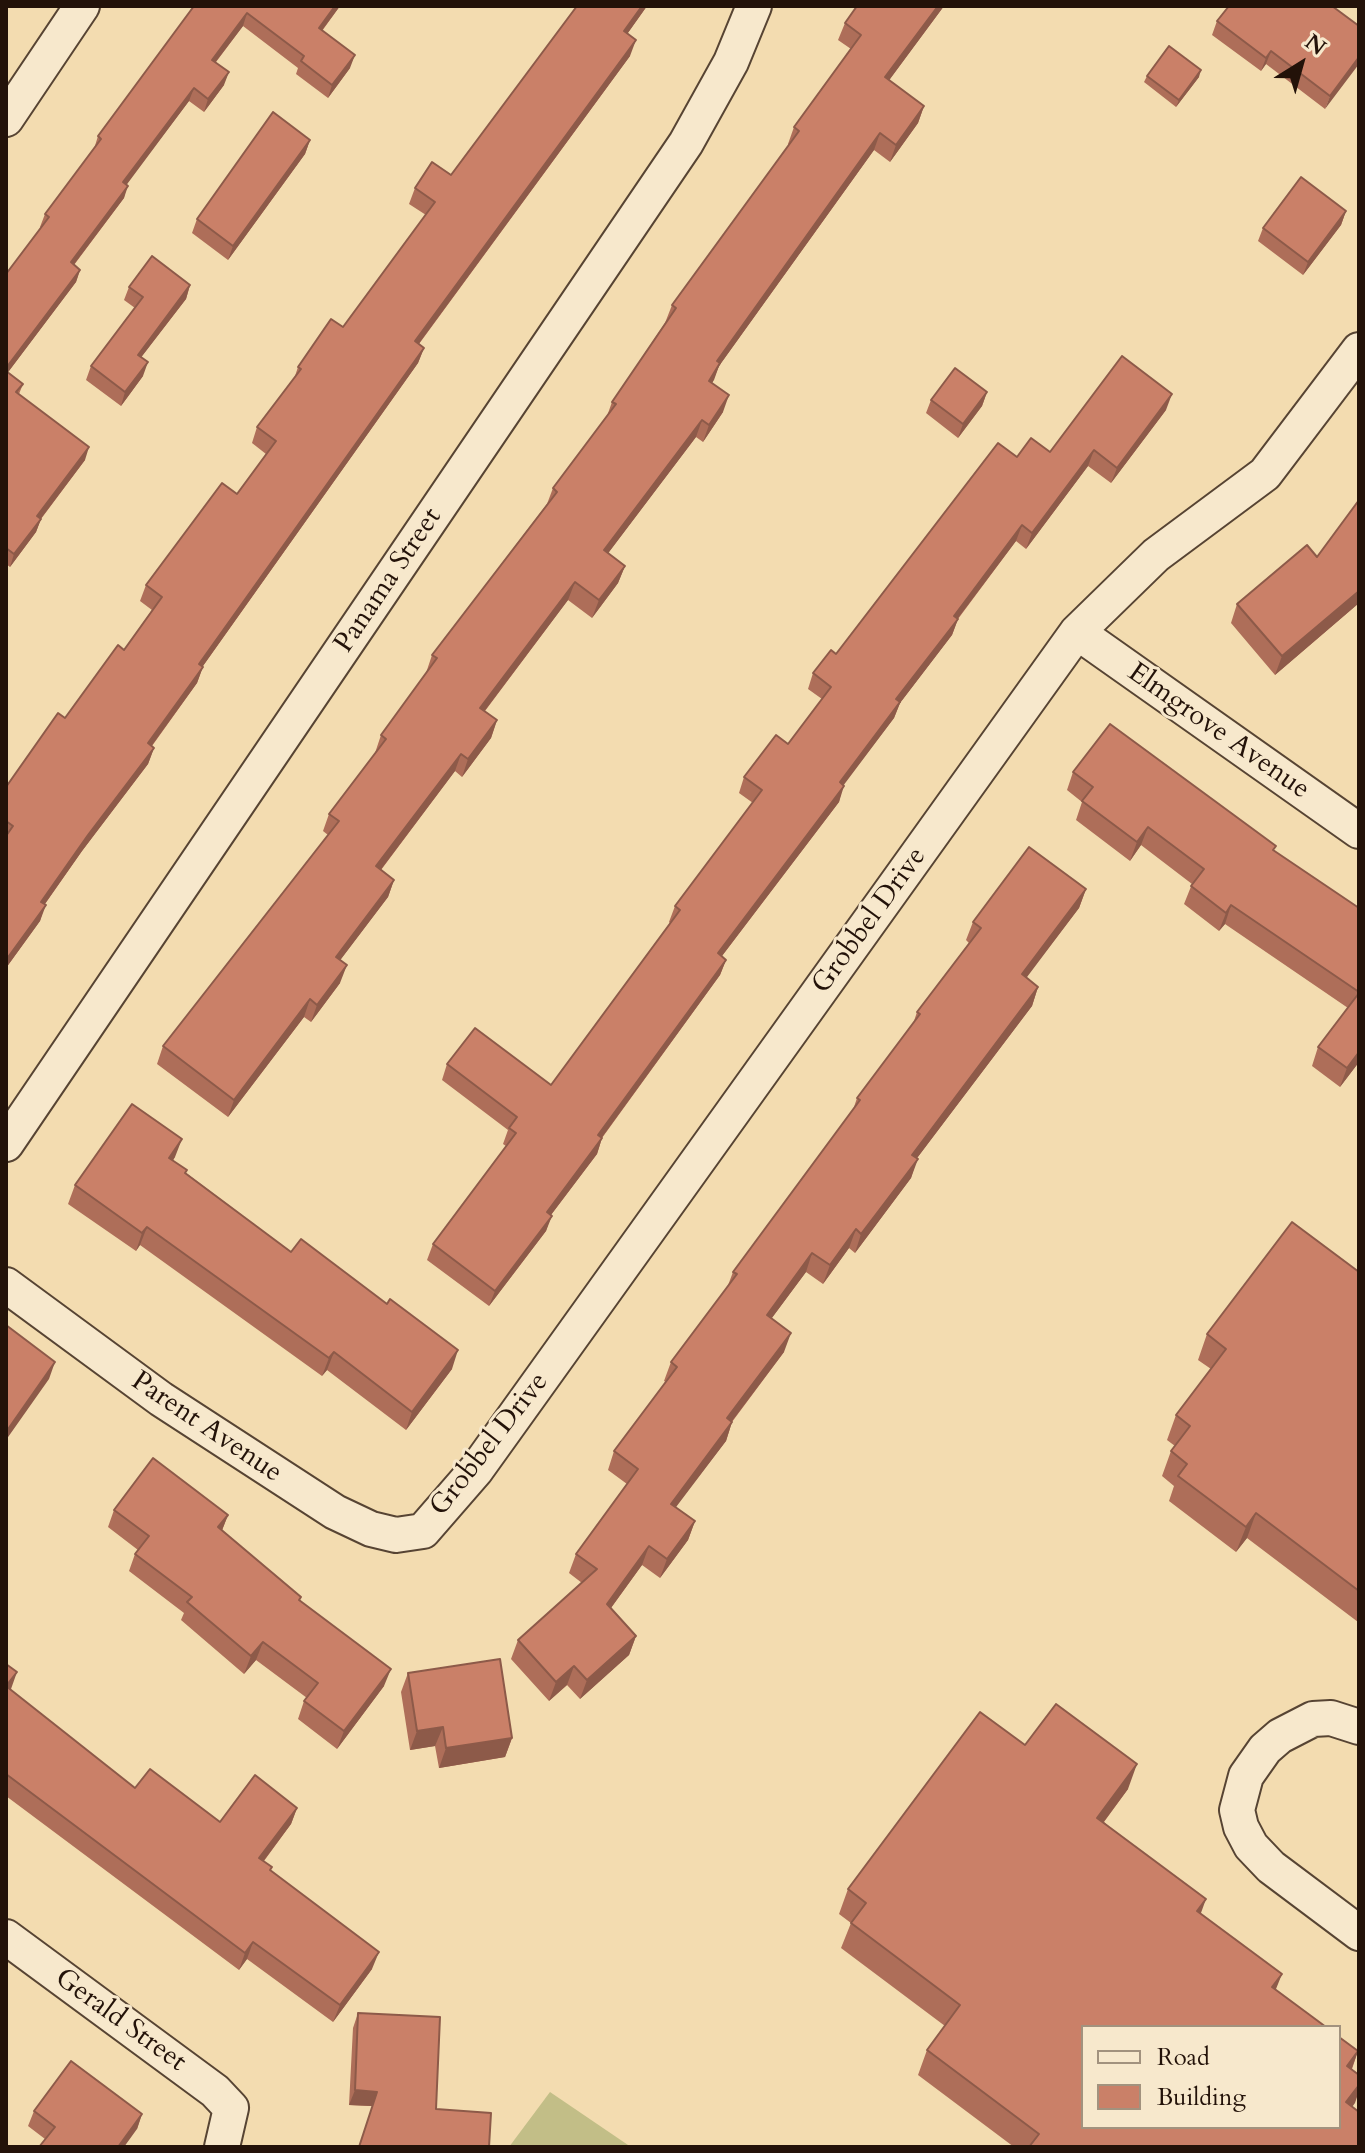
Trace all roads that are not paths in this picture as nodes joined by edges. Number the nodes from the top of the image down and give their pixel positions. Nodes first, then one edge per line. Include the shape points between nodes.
1 (82, 6) edge
2 (754, 6) edge
3 (6, 119) edge
4 (1359, 350) edge
5 (1077, 632) junction
6 (1359, 831) edge
7 (6, 1144) edge
8 (6, 1285) edge
9 (423, 1531) joint
10 (1359, 1727) edge
11 (1359, 1933) edge
12 (6, 1937) edge
13 (222, 2147) edge

1 - 3 street
2 - 7 street, Panama Street via 731,62 686,143
4 - 5 street, Grobbel Drive via 1265,474 1156,555
5 - 6 street, Elmgrove Avenue
5 - 9 street, Grobbel Drive via 476,1470
8 - 9 street, Parent Avenue via 161,1399 335,1512 396,1535
10 - 11 street via 1331,1718 1313,1719 1280,1736 1246,1776 1237,1810 1251,1846 1271,1867
12 - 13 street, Gerald Street via 215,2091 231,2108

